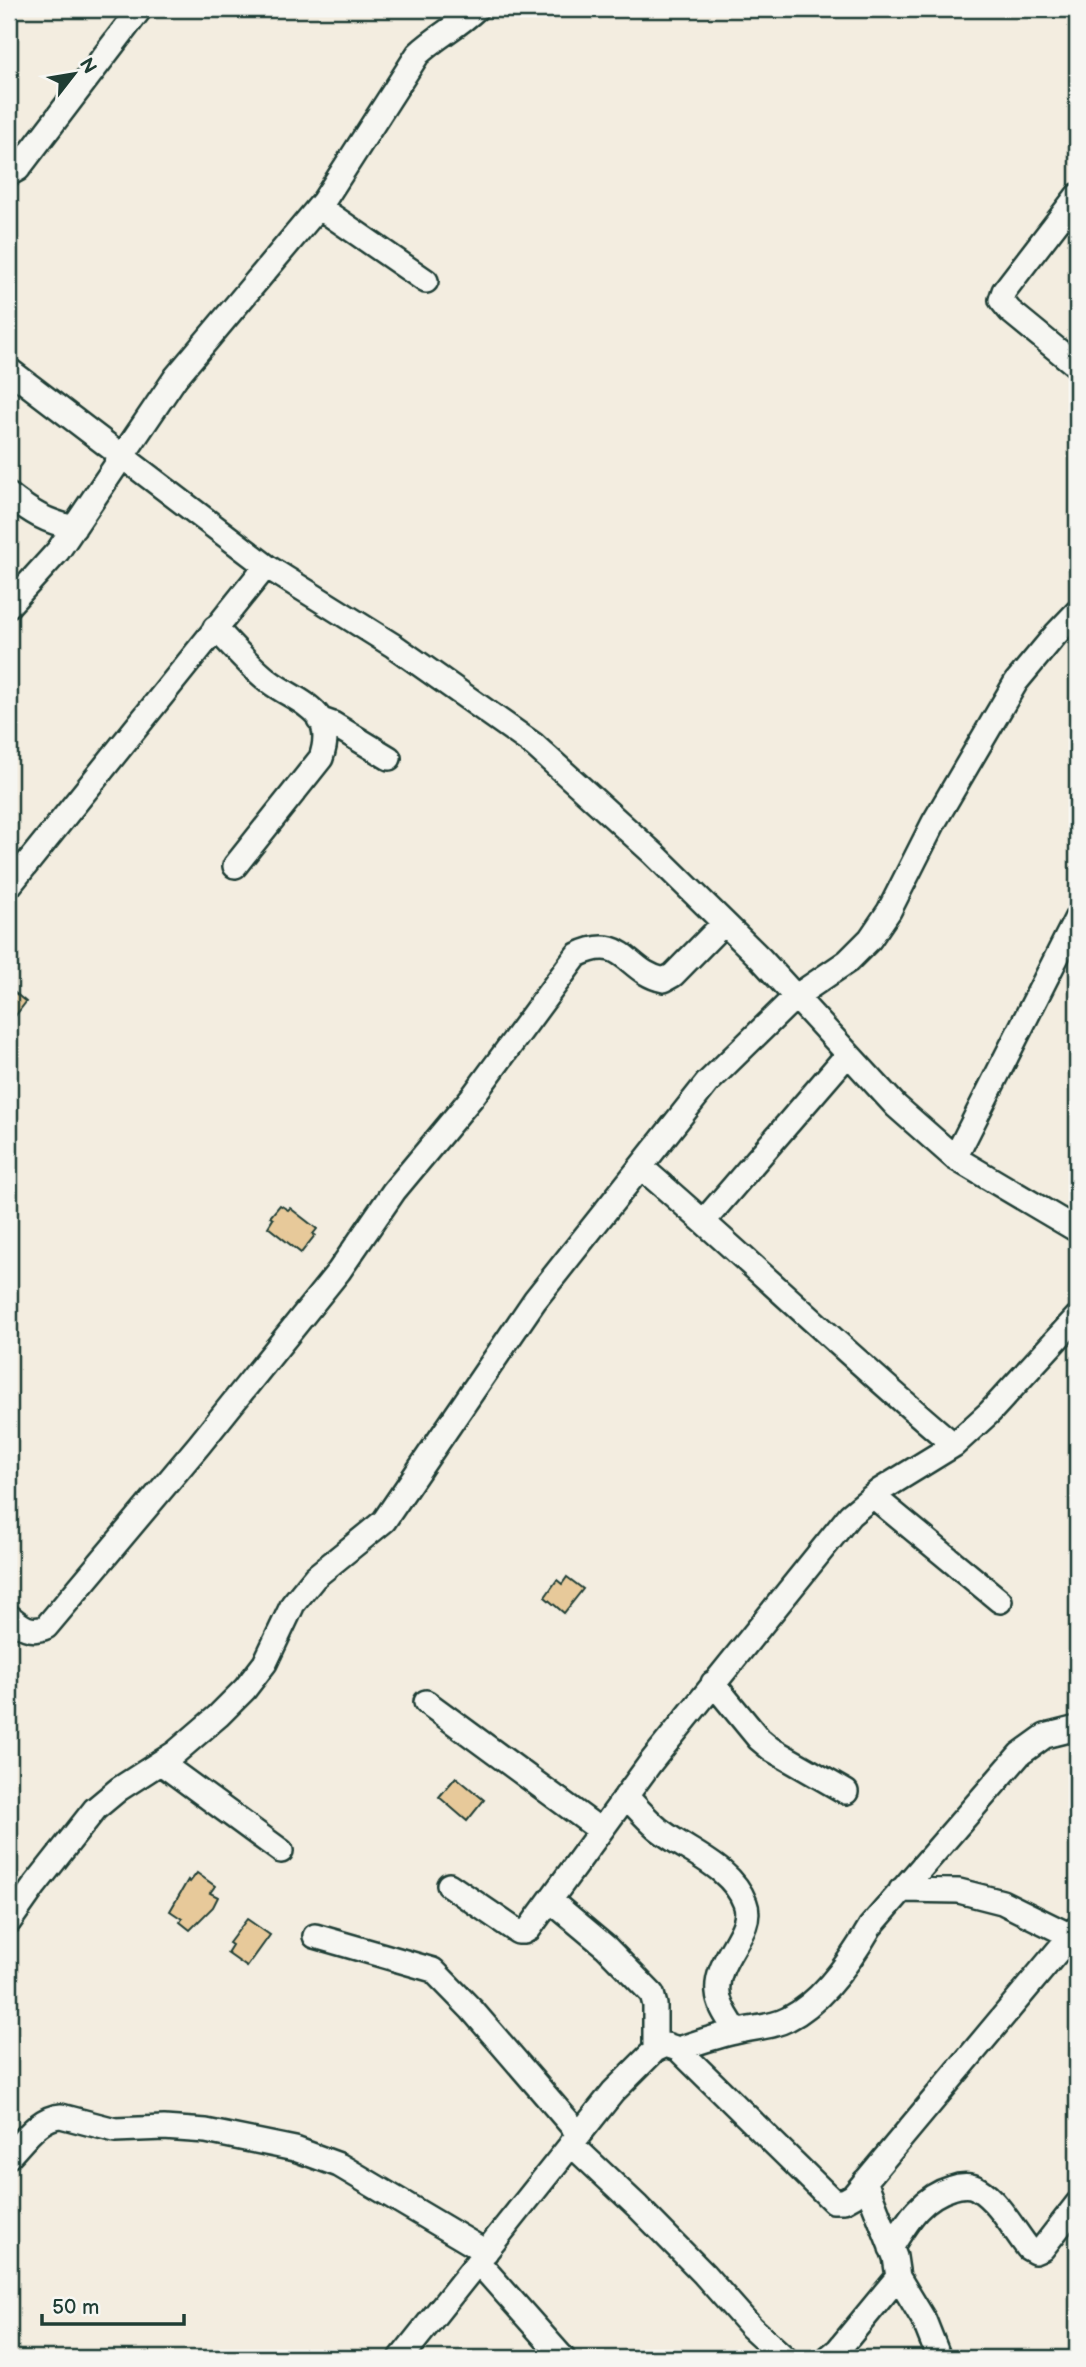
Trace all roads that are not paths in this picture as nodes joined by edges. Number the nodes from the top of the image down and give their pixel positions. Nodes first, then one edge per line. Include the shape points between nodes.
1 (140, 9) edge
2 (476, 9) edge
3 (9, 174) edge
4 (1077, 196) edge
5 (319, 207) junction
6 (426, 281) dead end
7 (1077, 366) edge
8 (9, 370) edge
9 (122, 457) junction
10 (9, 495) edge
11 (74, 528) junction
12 (266, 566) junction
13 (9, 605) edge
14 (1077, 612) edge
15 (215, 628) junction
16 (319, 719) junction
17 (389, 758) dead end
18 (235, 866) dead end
19 (9, 886) edge
20 (1077, 918) edge
21 (724, 923) junction
22 (795, 997) junction
23 (848, 1055) junction
24 (955, 1158) junction
25 (640, 1167) junction
26 (704, 1221) junction
27 (1077, 1230) edge
28 (1077, 1317) edge
29 (954, 1445) junction
30 (873, 1496) junction
31 (1000, 1601) dead end
32 (9, 1616) edge
33 (713, 1684) junction
34 (426, 1702) dead end
35 (1077, 1728) edge
36 (161, 1763) junction
37 (846, 1792) dead end
38 (626, 1796) junction
39 (600, 1830) junction
40 (281, 1851) dead end
41 (449, 1885) dead end
42 (901, 1890) junction
43 (551, 1901) junction
44 (9, 1922) edge
45 (1074, 1932) edge
46 (315, 1936) dead end
47 (736, 2031) junction
48 (666, 2049) junction
49 (575, 2139) junction
50 (9, 2156) edge
51 (865, 2181) junction
52 (1077, 2204) edge
53 (891, 2248) junction
54 (482, 2257) junction
55 (898, 2277) junction
56 (401, 2358) edge
57 (563, 2358) edge
58 (785, 2358) edge
59 (828, 2358) edge
60 (939, 2358) edge

1 - 3 street via 18,169
2 - 5 street via 418,54
4 - 7 street via 1001,300
5 - 6 street
5 - 9 street via 176,377
8 - 9 street
9 - 11 street
9 - 12 street
10 - 11 street via 34,515
11 - 13 street
12 - 15 street
12 - 21 street via 394,646 534,745
14 - 22 street via 1016,682 870,939 848,961
15 - 16 street via 264,677 298,698
15 - 19 street
16 - 17 street
16 - 18 street via 326,746 321,758
20 - 24 street
21 - 22 street
21 - 32 street via 664,980 653,978 607,947 577,955 473,1096 394,1191 339,1272 46,1627 33,1631
22 - 23 street
22 - 25 street via 707,1083
23 - 24 street
23 - 26 street
24 - 27 street
25 - 26 street
25 - 36 street via 535,1300 384,1521 315,1577 293,1604 265,1663 245,1689
26 - 29 street via 878,1382
28 - 29 street
29 - 30 street
30 - 31 street
30 - 33 street via 827,1542
33 - 37 street via 758,1739
33 - 38 street
34 - 39 street
35 - 42 street via 1045,1735 1020,1754
36 - 40 street
36 - 44 street via 95,1810
38 - 39 street
38 - 47 street via 657,1828 723,1874 745,1903 748,1915 744,1926 718,1977 722,2007
39 - 43 street
41 - 43 street via 524,1933
42 - 45 street via 959,1891
42 - 47 street via 850,1960 799,2012 771,2026
43 - 48 street via 652,1994
45 - 51 street
46 - 49 street via 433,1970 472,2010
47 - 48 street
48 - 49 street via 613,2092
48 - 51 street via 834,2201 853,2196
49 - 54 street
49 - 58 street
50 - 54 street via 41,2123 61,2116 115,2130 164,2128 245,2138 339,2165
51 - 53 street
52 - 53 street via 1035,2252 990,2199 976,2187 960,2185 923,2203
53 - 55 street
54 - 56 street
54 - 57 street
55 - 59 street
55 - 60 street via 924,2320

